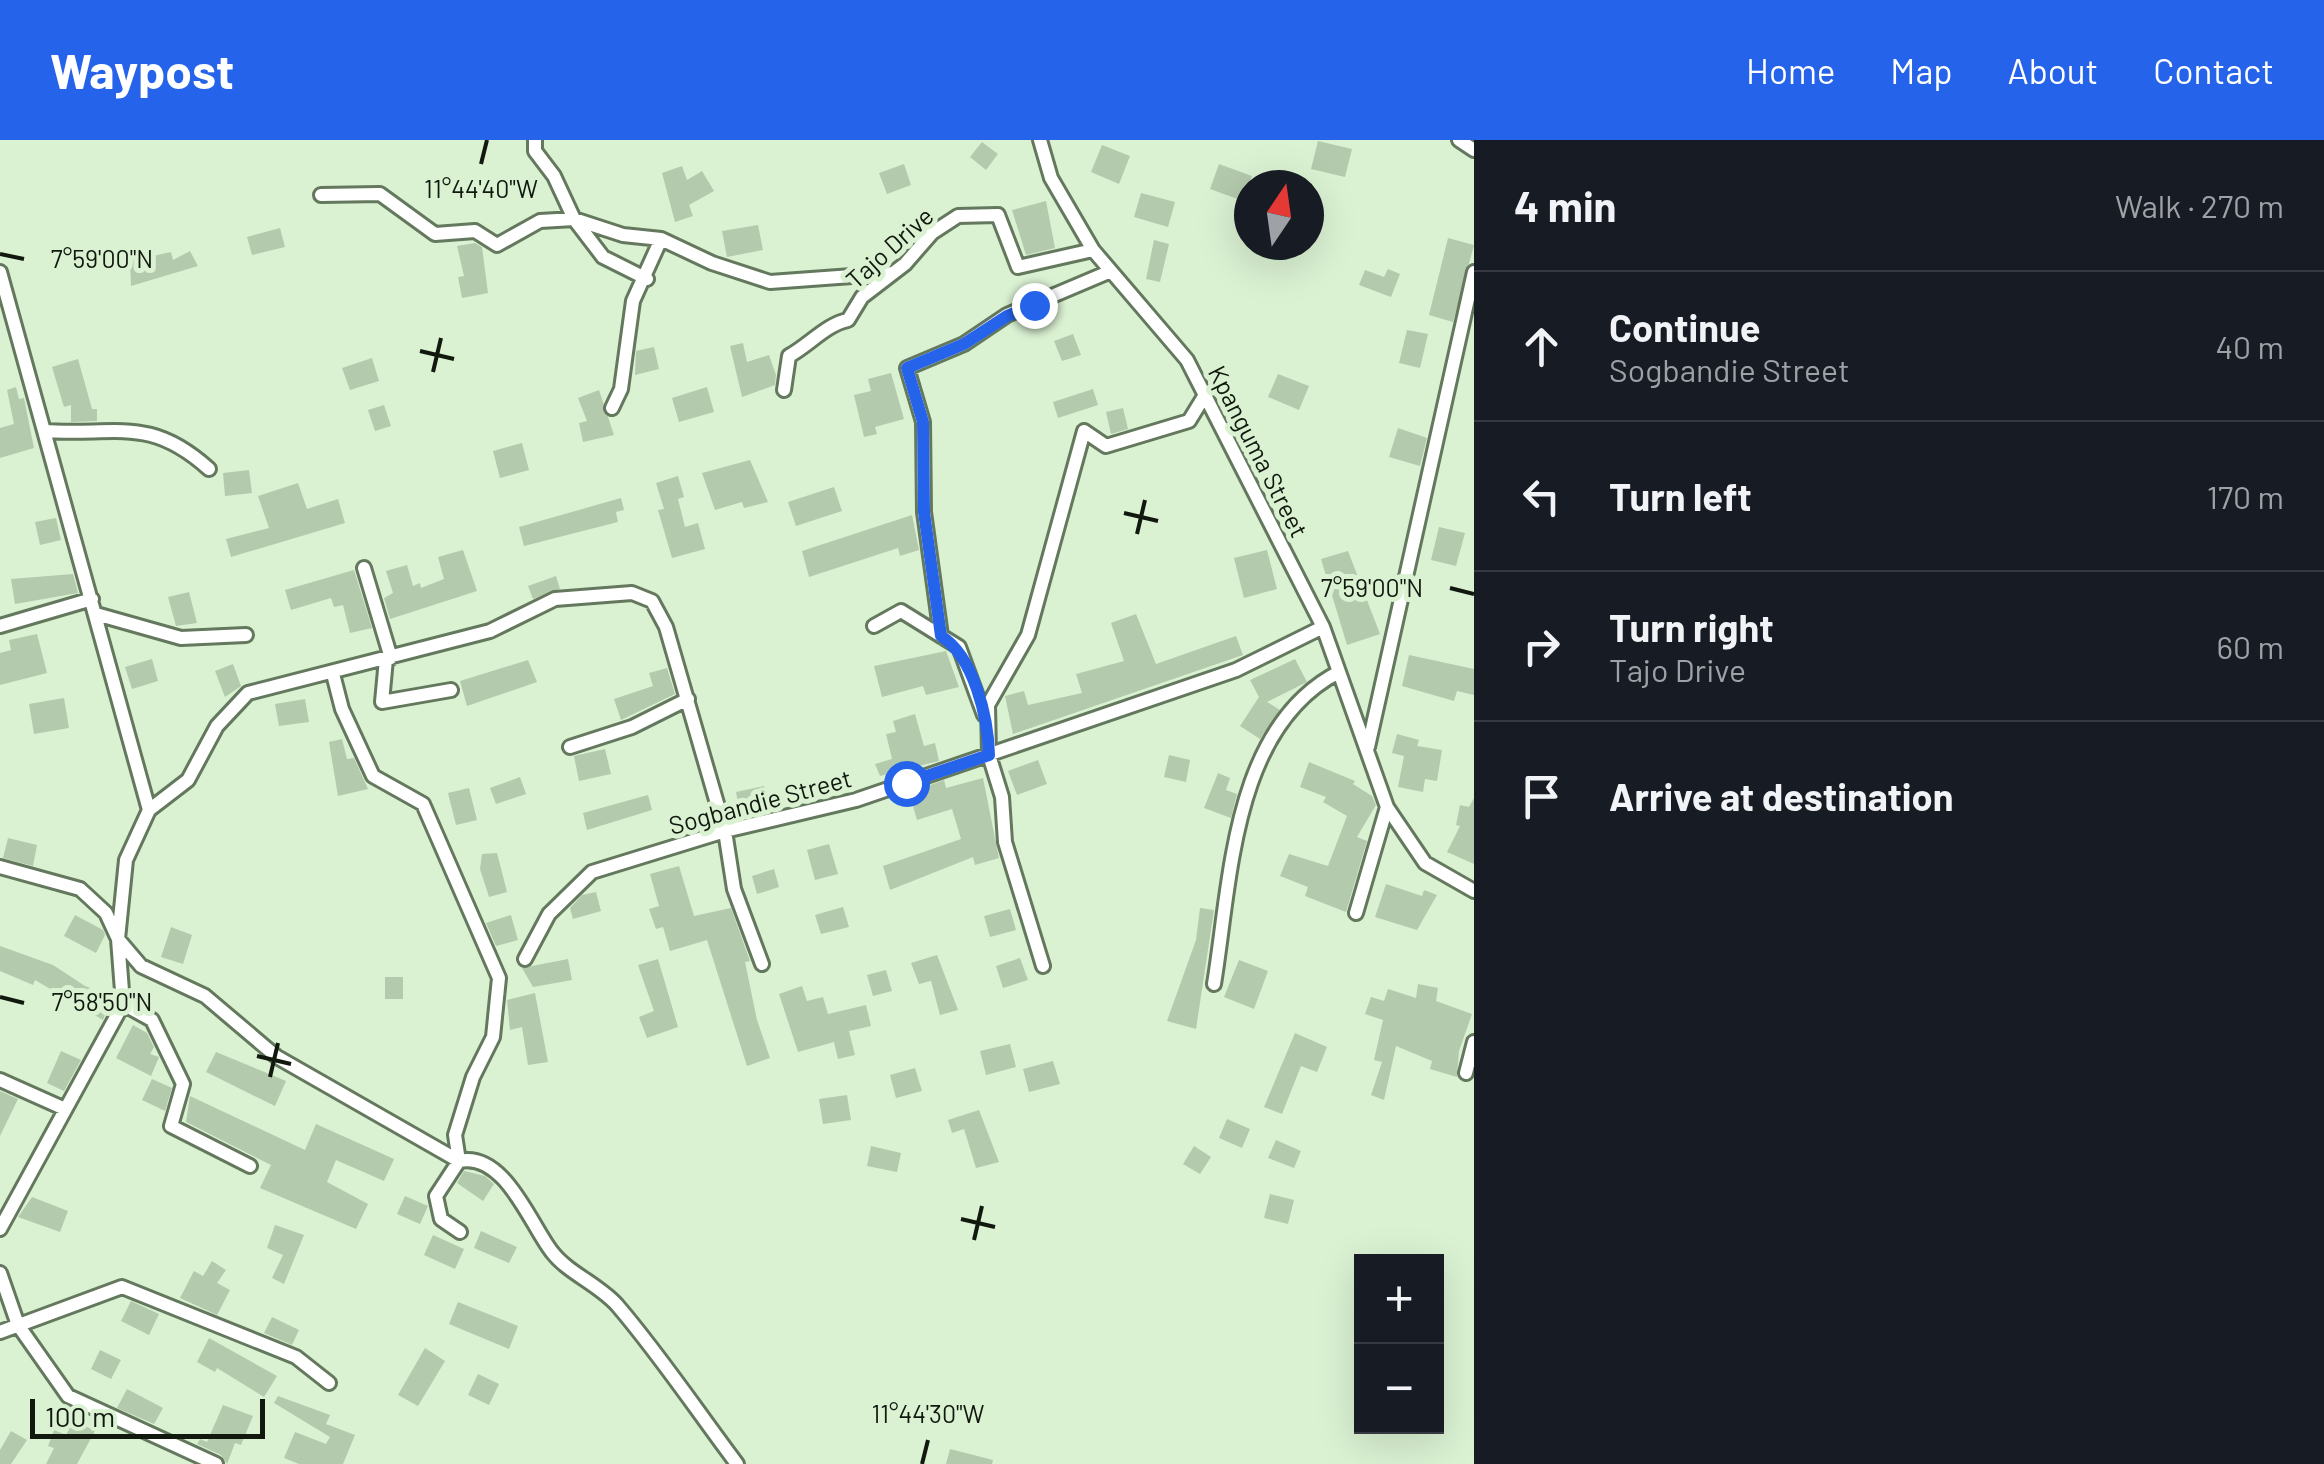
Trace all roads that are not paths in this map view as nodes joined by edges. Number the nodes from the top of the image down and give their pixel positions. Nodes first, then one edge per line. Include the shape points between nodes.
1 (535, 140) edge
2 (1040, 140) edge
3 (1460, 140) edge
4 (1474, 150) edge
5 (320, 196) dead end
6 (574, 220) junction
7 (661, 239) junction
8 (1093, 250) junction
9 (1111, 270) junction
10 (0, 272) edge
11 (1474, 272) edge
12 (893, 273) junction
13 (647, 279) junction
14 (784, 390) dead end
15 (1205, 394) junction
16 (612, 408) dead end
17 (44, 431) junction
18 (209, 470) dead end
19 (364, 568) dead end
20 (92, 599) junction
21 (96, 614) junction
22 (0, 626) edge
23 (874, 626) dead end
24 (1323, 627) junction
25 (246, 635) dead end
26 (941, 636) junction
27 (388, 659) junction
28 (1339, 672) junction
29 (333, 674) junction
30 (451, 690) dead end
31 (688, 699) junction
32 (988, 727) junction
33 (570, 747) dead end
34 (1367, 750) junction
35 (989, 755) junction
36 (1387, 806) junction
37 (149, 810) junction
38 (724, 830) junction
39 (0, 867) edge
40 (1474, 891) edge
41 (1356, 913) dead end
42 (118, 939) junction
43 (525, 959) dead end
44 (762, 964) dead end
45 (1044, 966) dead end
46 (1214, 984) dead end
47 (123, 1004) junction
48 (1474, 1042) edge
49 (1466, 1074) dead end
50 (0, 1080) edge
51 (66, 1109) junction
52 (460, 1161) junction
53 (250, 1166) dead end
54 (0, 1229) edge
55 (460, 1232) dead end
56 (0, 1274) edge
57 (18, 1326) junction
58 (0, 1332) edge
59 (329, 1383) dead end
60 (216, 1464) edge
61 (737, 1464) edge

1 - 6 street via 534,152 554,176
2 - 8 street, Kpanguma Street via 1051,178
3 - 4 street
5 - 6 street via 380,194 435,234 475,232 497,245 540,221
6 - 7 street
6 - 13 street via 603,257
7 - 12 street via 770,282
7 - 13 street
8 - 9 street, Kpanguma Street
8 - 12 street, Tajo Drive via 1018,267 998,214 976,213 932,233
9 - 15 street, Kpanguma Street via 1188,360
9 - 26 street via 907,368 923,422 924,512
10 - 17 street
11 - 34 street
12 - 14 street, Tajo Drive via 862,297 848,320 789,356
13 - 16 street via 633,300 621,388
15 - 24 street, Kpanguma Street
15 - 32 street via 1189,421 1106,446 1084,432 1028,635 988,705
17 - 18 street via 152,435 181,443
17 - 20 street
19 - 27 street
20 - 21 street
20 - 22 street
21 - 25 street via 181,638
21 - 37 street
23 - 26 street via 901,611
24 - 28 street, Kpanguma Street
24 - 35 street, Sogbandie Street via 1236,670
26 - 32 street via 959,647
27 - 29 street
27 - 30 street via 382,702
27 - 31 street via 490,631 555,599 632,593 652,601 666,627
28 - 34 street, Kpanguma Street
28 - 46 street via 1289,712 1253,776
29 - 37 street via 248,693 218,726 188,780
29 - 52 street via 373,776 423,804 499,978 494,1037 455,1135
31 - 33 street
31 - 38 street
32 - 35 street
34 - 36 street, Kpanguma Street
35 - 38 street, Sogbandie Street via 856,800
35 - 45 street via 1002,797 1005,842
36 - 40 street, Kpanguma Street via 1425,863
36 - 41 street
37 - 42 street via 126,860
38 - 43 street, Sogbandie Street via 592,872 548,914
38 - 44 street via 734,889
39 - 42 street via 80,888 106,913
42 - 47 street
42 - 52 street via 141,966 205,996 278,1057
47 - 51 street
47 - 53 street via 152,1020 183,1084 172,1126
48 - 49 street
50 - 51 street
51 - 54 street
52 - 55 street via 436,1196 441,1219
52 - 61 street via 476,1161 518,1192 553,1254 618,1306
56 - 57 street
57 - 58 street
57 - 59 street via 122,1287 296,1357
57 - 60 street via 68,1396

